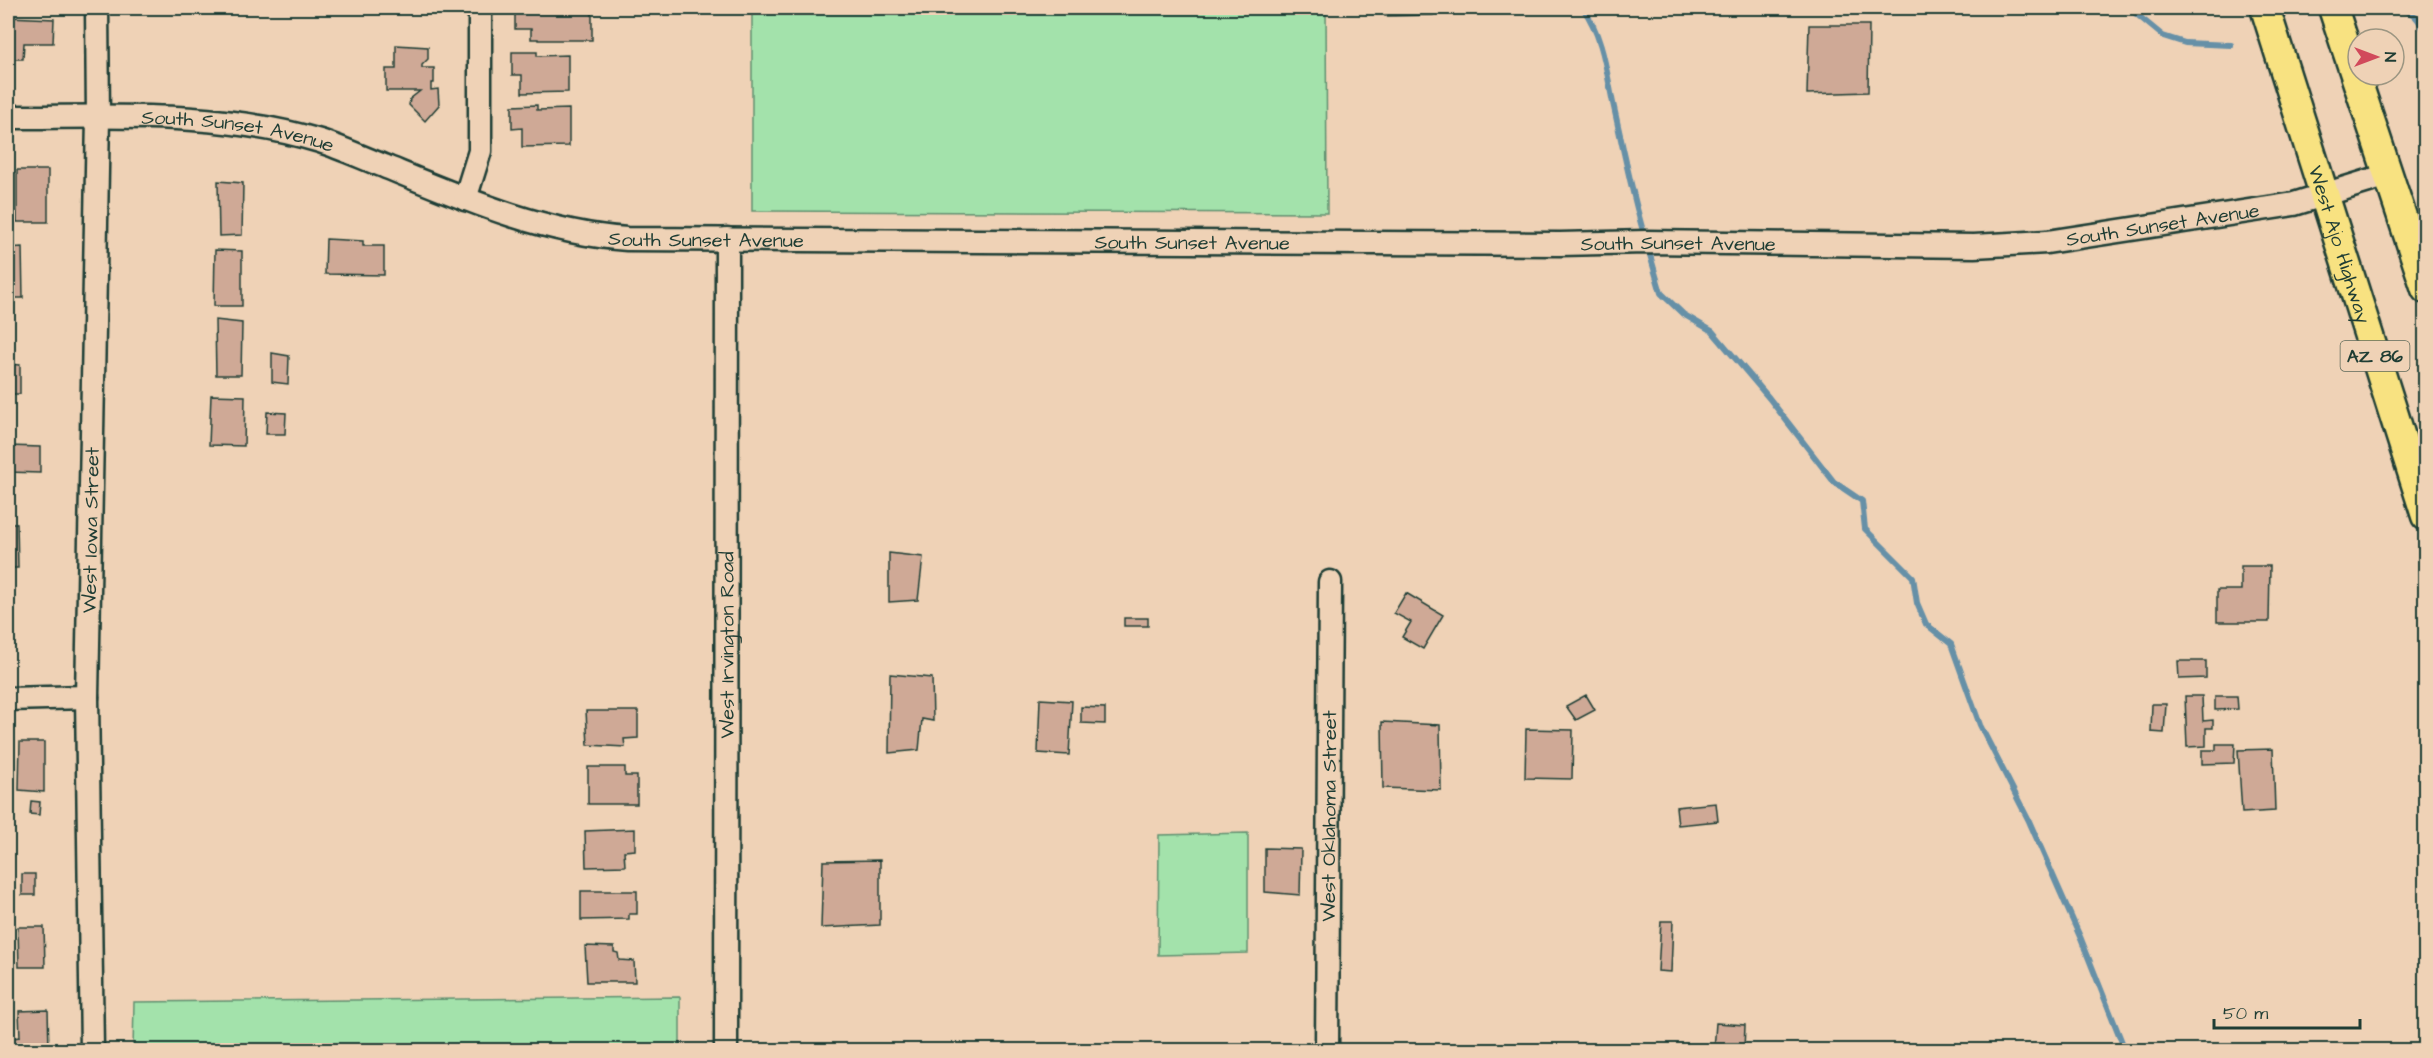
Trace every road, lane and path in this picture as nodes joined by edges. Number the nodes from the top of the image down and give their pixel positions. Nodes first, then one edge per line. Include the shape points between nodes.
1 (97, 8) edge
2 (480, 8) edge
3 (2265, 8) edge
4 (2333, 8) edge
5 (8, 117) edge
6 (98, 117) junction
7 (2388, 175) junction
8 (2324, 196) junction
9 (465, 199) junction
10 (727, 239) junction
11 (2426, 289) edge
12 (2426, 516) edge
13 (1330, 582) dead end
14 (87, 697) junction
15 (8, 699) edge
16 (92, 1050) edge
17 (726, 1050) edge
18 (1327, 1050) edge

1 - 6 street, West Iowa Street
2 - 9 street via 480,150
3 - 8 main road, West Ajo Highway / AZ 86
4 - 7 main road
5 - 6 street, South Sunset Avenue
6 - 9 street, South Sunset Avenue via 207,118 265,128 320,141
6 - 14 street, West Iowa Street
7 - 8 street, South Sunset Avenue
7 - 11 main road
8 - 10 street, South Sunset Avenue via 2047,242 1974,246
8 - 12 main road, West Ajo Highway / AZ 86
9 - 10 street, South Sunset Avenue via 549,227 598,237
10 - 17 street, West Irvington Road
13 - 18 street, West Oklahoma Street
14 - 15 street
14 - 16 street, West Iowa Street

